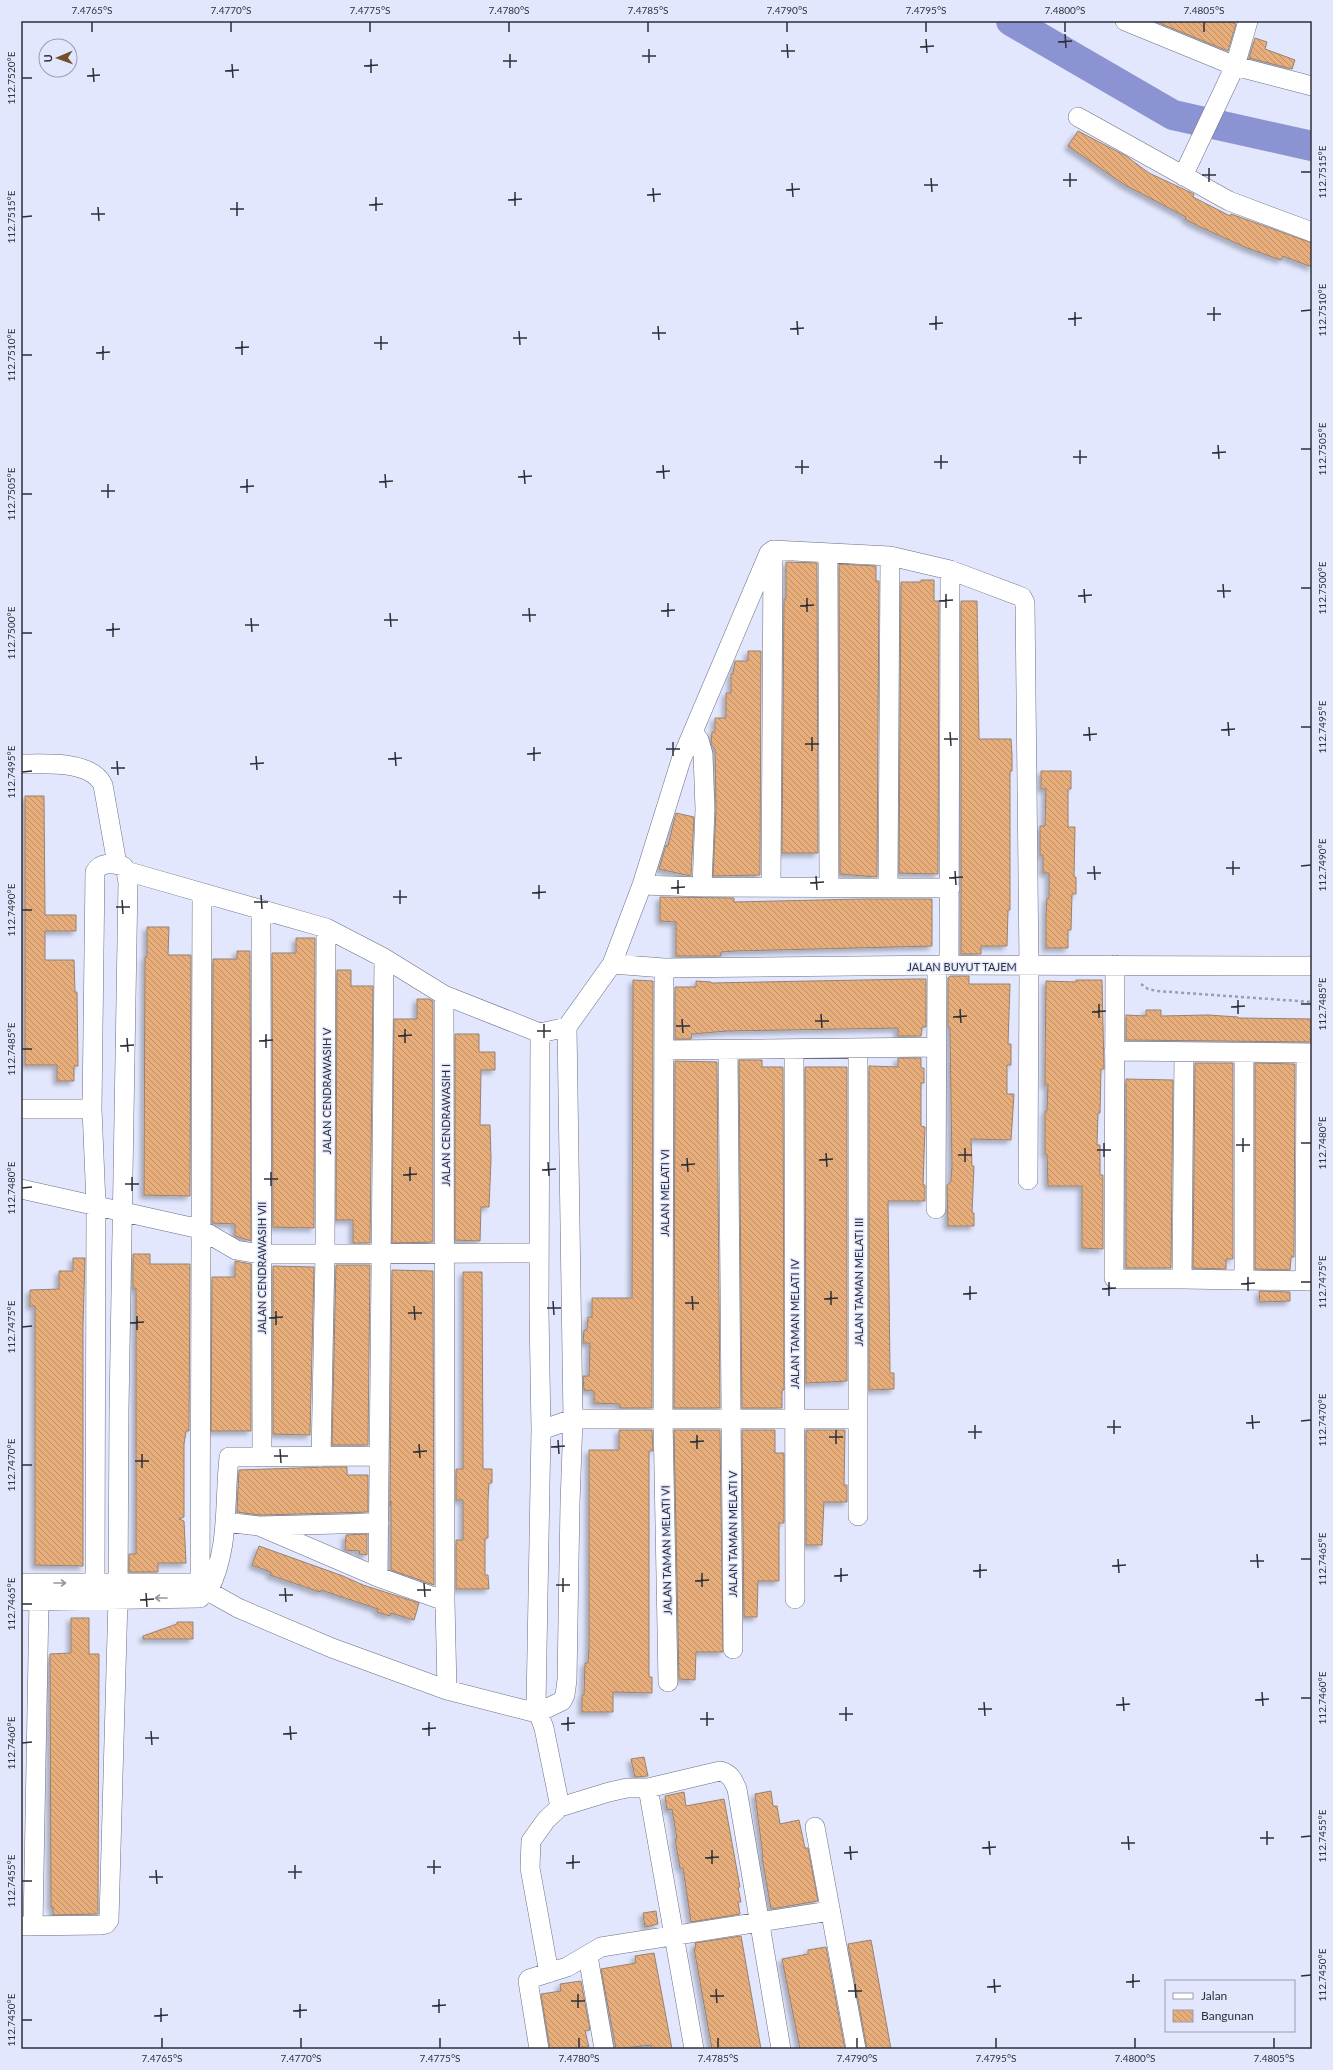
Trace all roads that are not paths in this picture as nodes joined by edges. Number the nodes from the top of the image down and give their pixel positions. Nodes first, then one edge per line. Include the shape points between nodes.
1 (1125, 21) edge
2 (1248, 21) edge
3 (1231, 73) junction
4 (1312, 86) edge
5 (1078, 117) dead end
6 (1187, 170) junction
7 (1312, 232) edge
8 (773, 550) junction
9 (828, 553) junction
10 (890, 556) junction
11 (950, 570) junction
12 (693, 732) junction
13 (21, 764) edge
14 (122, 868) junction
15 (642, 884) junction
16 (702, 887) junction
17 (771, 887) junction
18 (829, 887) junction
19 (888, 888) junction
20 (950, 888) junction
21 (202, 894) junction
22 (261, 911) junction
23 (326, 928) junction
24 (384, 958) junction
25 (612, 964) junction
26 (943, 965) junction
27 (1122, 965) junction
28 (1029, 966) junction
29 (1312, 966) edge
30 (664, 968) junction
31 (444, 996) junction
32 (567, 1027) junction
33 (540, 1034) junction
34 (936, 1047) junction
35 (858, 1048) junction
36 (794, 1049) junction
37 (664, 1050) junction
38 (728, 1050) junction
39 (1114, 1051) junction
40 (1184, 1053) junction
41 (1244, 1053) junction
42 (1309, 1053) edge
43 (21, 1109) edge
44 (92, 1109) junction
45 (1028, 1180) dead end
46 (21, 1189) edge
47 (96, 1204) junction
48 (936, 1209) dead end
49 (122, 1212) junction
50 (200, 1229) junction
51 (539, 1253) junction
52 (260, 1254) junction
53 (325, 1254) junction
54 (381, 1254) junction
55 (446, 1254) junction
56 (1182, 1278) junction
57 (1244, 1280) junction
58 (1308, 1281) edge
59 (95, 1409) junction
60 (119, 1410) junction
61 (663, 1418) junction
62 (573, 1419) junction
63 (731, 1419) junction
64 (795, 1419) junction
65 (858, 1419) junction
66 (541, 1430) junction
67 (379, 1456) junction
68 (262, 1457) junction
69 (321, 1457) junction
70 (858, 1516) dead end
71 (225, 1522) junction
72 (379, 1523) junction
73 (259, 1526) junction
74 (378, 1577) junction
75 (21, 1583) edge
76 (95, 1583) junction
77 (204, 1590) junction
78 (118, 1591) junction
79 (795, 1599) dead end
80 (30, 1601) edge
81 (445, 1601) junction
82 (733, 1649) dead end
83 (668, 1682) dead end
84 (447, 1690) junction
85 (541, 1720) junction
86 (648, 1788) junction
87 (560, 1807) junction
88 (815, 1827) dead end
89 (830, 1911) junction
90 (758, 1922) junction
91 (27, 1926) edge
92 (673, 1937) junction
93 (588, 1956) junction
94 (549, 1973) junction
95 (539, 2049) edge
96 (604, 2049) edge
97 (694, 2049) edge
98 (781, 2049) edge
99 (856, 2049) edge

1 - 3 street
2 - 3 street
3 - 4 street
3 - 6 street
5 - 6 street
6 - 7 street via 1229,201
8 - 9 street
8 - 12 street via 768,555
8 - 17 street
9 - 10 street
9 - 18 street
10 - 11 street
10 - 19 street
11 - 20 street
11 - 28 street via 1022,597 1025,602
12 - 15 street via 681,760
12 - 16 street via 699,740 703,754 705,809
13 - 14 street via 62,764 97,775 103,785
14 - 21 street
14 - 44 street via 102,864 95,872
14 - 49 street via 128,882
15 - 16 street
15 - 25 street
16 - 17 street
17 - 18 street
18 - 19 street
19 - 20 street
20 - 26 street
21 - 22 street
21 - 50 street
22 - 23 street
22 - 52 street, JALAN CENDRAWASIH VII
23 - 24 street
23 - 53 street, JALAN CENDRAWASIH V
24 - 31 street
24 - 54 street
25 - 30 street, JALAN BUYUT TAJEM
25 - 32 street
26 - 28 street, JALAN BUYUT TAJEM
26 - 30 street, JALAN BUYUT TAJEM
26 - 34 street
27 - 28 street, JALAN BUYUT TAJEM
27 - 29 street, JALAN BUYUT TAJEM
27 - 39 street
28 - 45 street
30 - 37 street, JALAN MELATI VI
31 - 33 street
31 - 55 street, JALAN CENDRAWASIH I
32 - 33 street
32 - 62 street
33 - 51 street
34 - 35 street
34 - 48 street
35 - 36 street
35 - 65 street, JALAN TAMAN MELATI III
36 - 38 street
36 - 64 street, JALAN TAMAN MELATI IV
37 - 38 street
37 - 61 street, JALAN MELATI VI
38 - 63 street, JALAN TAMAN MELATI V
39 - 40 street
39 - 56 street via 1114,1278
40 - 41 street
40 - 56 street
41 - 42 street
41 - 57 street
42 - 58 street
43 - 44 street
44 - 47 street
46 - 47 street
47 - 49 street
47 - 59 street
49 - 50 street
49 - 60 street
50 - 52 street via 236,1250
50 - 77 street
51 - 55 street
51 - 66 street
52 - 53 street
52 - 68 street, JALAN CENDRAWASIH VII
53 - 54 street
53 - 69 street, JALAN CENDRAWASIH V
54 - 55 street
54 - 67 street
55 - 81 street, JALAN CENDRAWASIH I
56 - 57 street
57 - 58 street
59 - 60 street
59 - 76 street
60 - 78 street
61 - 62 street
61 - 63 street
61 - 83 street, JALAN TAMAN MELATI VI
62 - 66 street
62 - 85 street via 567,1680 562,1701
63 - 64 street
63 - 82 street, JALAN TAMAN MELATI V
64 - 65 street
64 - 79 street, JALAN TAMAN MELATI IV
65 - 70 street, JALAN TAMAN MELATI III
66 - 85 street
67 - 69 street
67 - 72 street
68 - 69 street
68 - 71 street via 229,1457
71 - 73 street
71 - 77 street via 218,1568
72 - 73 street
72 - 74 street
73 - 74 street
74 - 81 street
75 -> 76 street
76 - 78 street
77 - 78 street
77 - 84 street via 238,1608 332,1648
78 - 80 street
78 - 91 street via 109,1920 106,1924 100,1925
80 - 91 street
81 - 84 street, JALAN CENDRAWASIH I
84 - 85 street
85 - 87 street
86 - 87 street via 609,1792
86 - 90 street via 720,1771 733,1779 737,1789
86 - 92 street
87 - 94 street via 546,1820 531,1841 530,1868
88 - 89 street
89 - 90 street
89 - 99 street
90 - 92 street
90 - 98 street
92 - 93 street via 609,1945 594,1950
92 - 97 street
93 - 94 street
93 - 96 street
94 - 95 street via 528,1981

